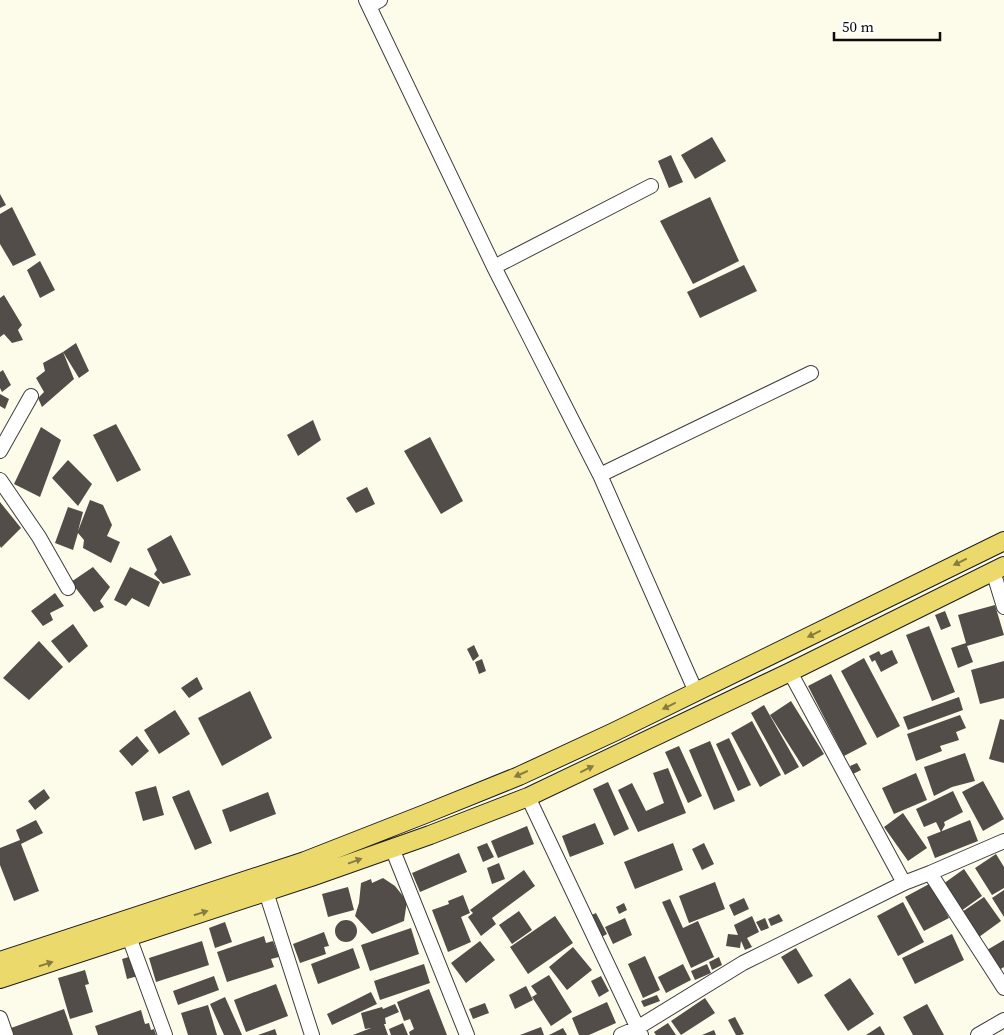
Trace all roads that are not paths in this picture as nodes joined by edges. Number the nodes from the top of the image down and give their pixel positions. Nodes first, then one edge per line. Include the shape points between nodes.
1 (372, 2) edge
2 (651, 186) dead end
3 (494, 267) junction
4 (811, 373) dead end
5 (31, 396) dead end
6 (0, 451) edge
7 (600, 475) junction
8 (0, 480) edge
9 (1004, 540) edge
10 (998, 568) edge
11 (68, 588) dead end
12 (1004, 607) edge
13 (790, 672) junction
14 (696, 692) junction
15 (528, 797) junction
16 (1004, 840) edge
17 (392, 848) junction
18 (930, 874) junction
19 (904, 883) junction
20 (266, 892) junction
21 (129, 937) junction
22 (0, 960) edge
23 (0, 979) edge
24 (1004, 988) edge
25 (0, 1018) edge
26 (1004, 1020) edge
27 (639, 1032) edge
28 (6, 1035) edge
29 (165, 1035) edge
30 (312, 1035) edge
31 (467, 1035) edge
32 (621, 1035) edge
33 (978, 1035) edge

1 - 3 street
2 - 3 street
3 - 7 street
4 - 7 street
5 - 6 street
7 - 14 street
8 - 11 street via 39,537
9 -> 14 main road
10 - 12 street
10 - 13 main road
15 -> 13 main road
13 - 19 street
14 -> 22 main road via 519,776 306,861
15 - 17 main road
15 - 27 street
16 - 18 street
20 -> 17 main road
17 - 31 street
18 - 19 street
18 - 24 street
19 - 27 street via 743,963
21 -> 20 main road
20 - 30 street
23 -> 21 main road
21 - 29 street
25 - 28 street
26 - 33 street
27 - 32 street

